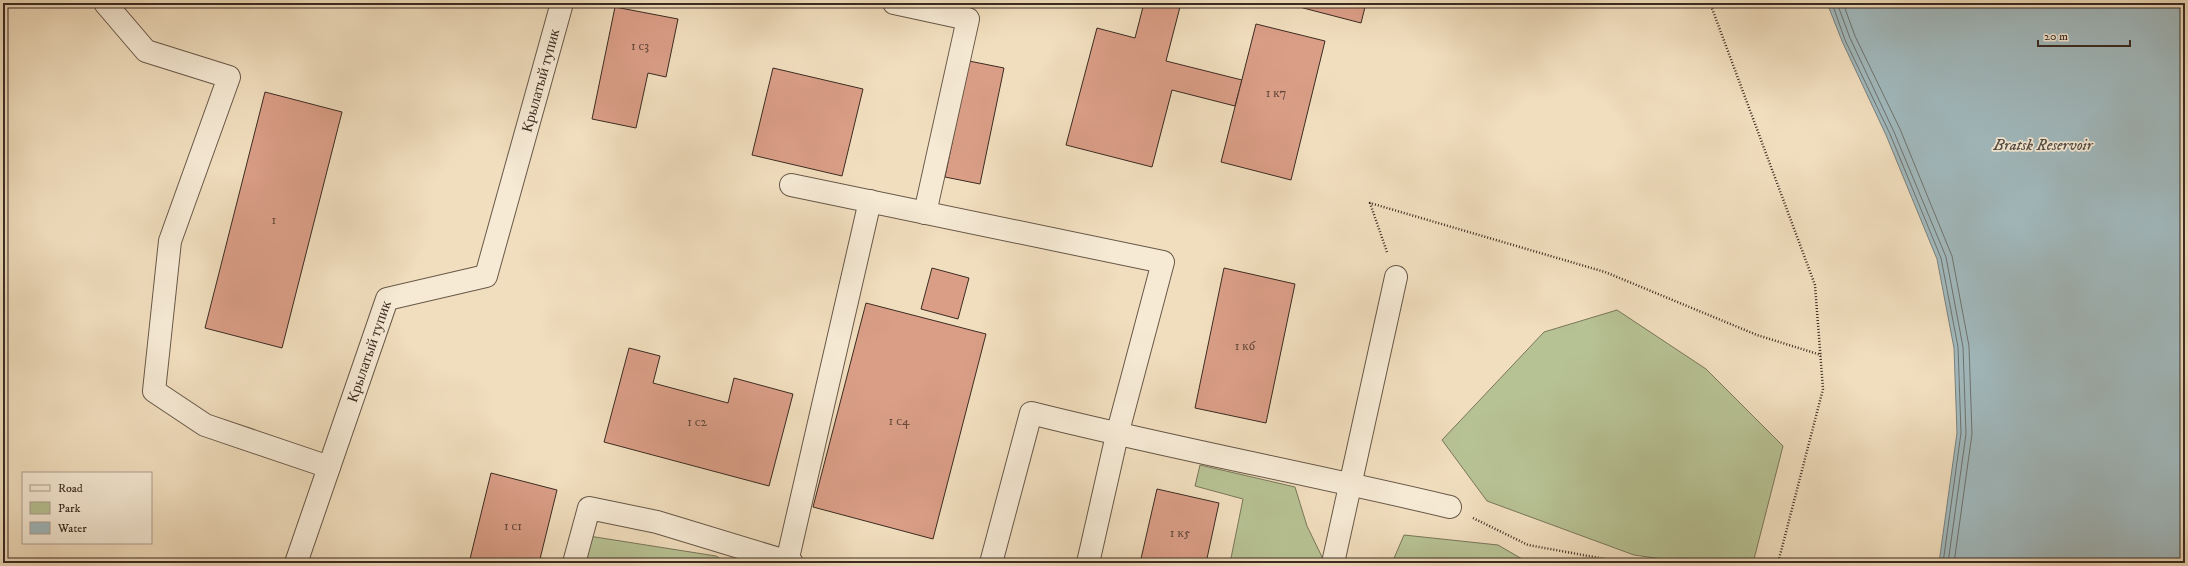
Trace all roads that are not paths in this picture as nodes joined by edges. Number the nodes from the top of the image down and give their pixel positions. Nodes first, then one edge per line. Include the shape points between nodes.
1 (105, 3) edge
2 (562, 3) edge
3 (894, 3) edge
4 (791, 185) dead end
5 (870, 201) junction
6 (925, 213) junction
7 (1396, 277) road end
8 (1118, 435) junction
9 (329, 467) junction
10 (1351, 483) junction
11 (1450, 507) road end
12 (790, 562) edge
13 (296, 563) edge
14 (574, 563) edge
15 (991, 563) edge
16 (1088, 563) edge
17 (1333, 563) edge

1 - 9 street via 146,51 229,77 170,241 154,390 205,425
2 - 9 street, Крылатый тупик via 486,276 387,299
3 - 6 street via 968,19
4 - 5 street
5 - 6 street
5 - 12 street
6 - 8 street via 1163,262
7 - 10 street
8 - 10 street
8 - 15 street via 1031,413
8 - 16 street
9 - 13 street, Крылатый тупик
10 - 11 street
10 - 17 street
12 - 14 street via 657,522 589,508

